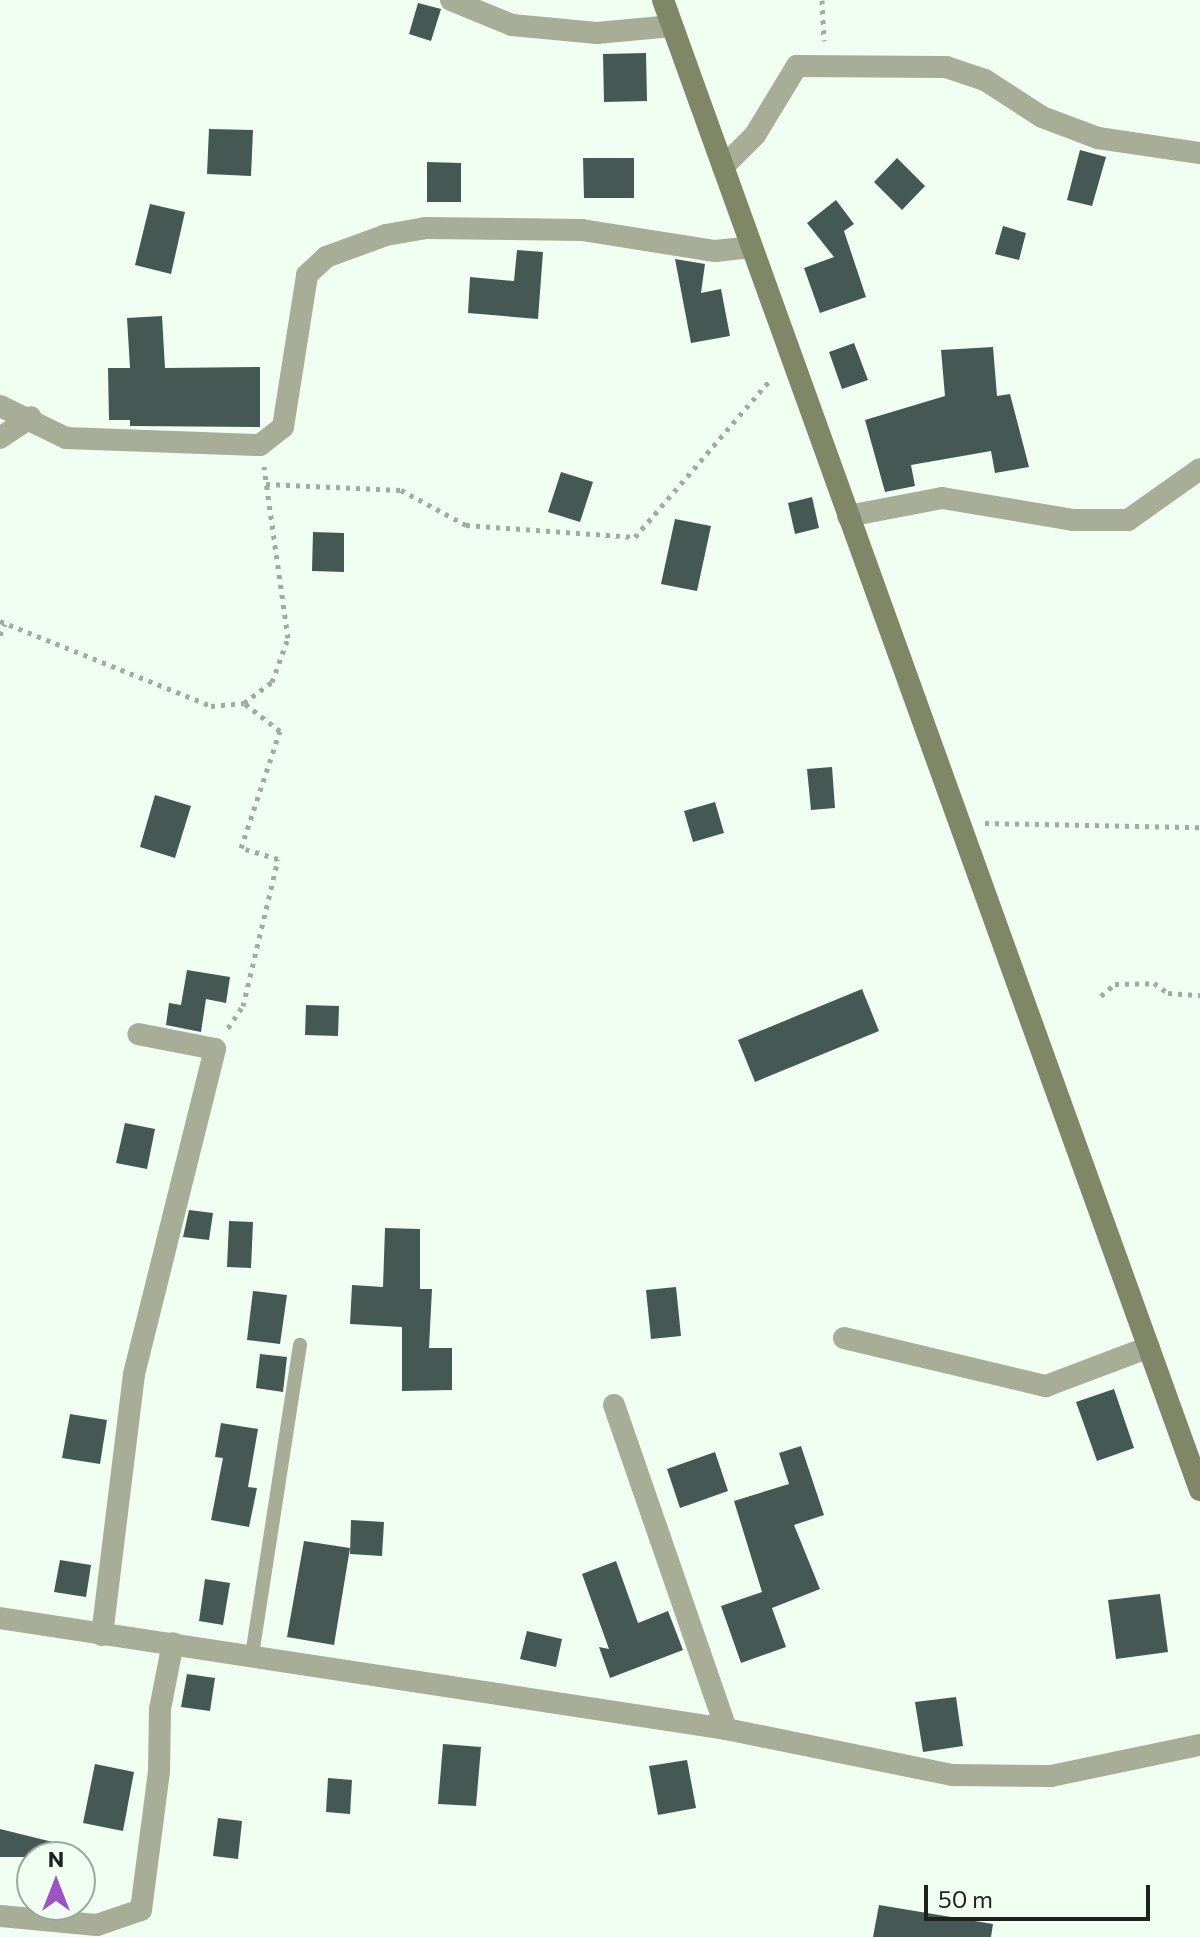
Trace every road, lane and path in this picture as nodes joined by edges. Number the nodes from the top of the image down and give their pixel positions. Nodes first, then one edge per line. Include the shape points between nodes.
1 (451, 0) edge
2 (663, 0) edge
3 (822, 0) edge
4 (672, 26) junction
5 (825, 66) junction
6 (1200, 153) edge
7 (723, 167) junction
8 (752, 247) junction
9 (791, 356) junction
10 (0, 406) edge
11 (31, 417) junction
12 (0, 438) edge
13 (260, 445) junction
14 (1200, 469) edge
15 (266, 484) junction
16 (848, 516) junction
17 (3, 622) edge
18 (0, 635) edge
19 (244, 703) junction
20 (960, 824) junction
21 (1200, 827) edge
22 (1200, 995) edge
23 (1101, 996) dead end
24 (138, 1034) dead end
25 (215, 1049) junction
26 (844, 1338) dead end
27 (300, 1345) dead end
28 (1149, 1347) junction
29 (614, 1405) dead end
30 (1200, 1490) edge
31 (0, 1618) edge
32 (102, 1635) junction
33 (173, 1643) junction
34 (252, 1655) junction
35 (726, 1729) junction
36 (1200, 1745) edge
37 (0, 1916) edge

1 - 4 street via 512,25 597,33
2 - 4 main road
3 - 5 path
4 - 7 main road
5 - 6 street via 946,67 985,80 1042,117 1098,138
5 - 7 street via 797,66 755,135
7 - 8 main road
8 - 9 main road
8 - 13 street via 715,251 582,230 425,228 386,235 326,257 307,275 283,427
9 - 15 path via 635,537 466,525 401,490
9 - 16 main road
10 - 11 street
11 - 12 street
11 - 13 street via 66,438
13 - 15 path
14 - 16 street via 1128,520 1074,520 942,498
15 - 19 path via 288,638 272,682
16 - 20 main road
17 - 18 path
17 - 19 path via 211,706
19 - 25 path via 280,731 241,848 278,859 243,1006
20 - 21 path
20 - 28 main road
22 - 23 path via 1168,993 1154,983 1115,984
24 - 25 street
25 - 32 street via 134,1374
26 - 28 street via 1046,1386
27 - 34 lane
28 - 30 main road
29 - 35 street
31 - 32 street
32 - 33 street
33 - 34 street
33 - 37 street via 160,1709 159,1772 141,1910 97,1925
34 - 35 street
35 - 36 street via 953,1775 1051,1776

